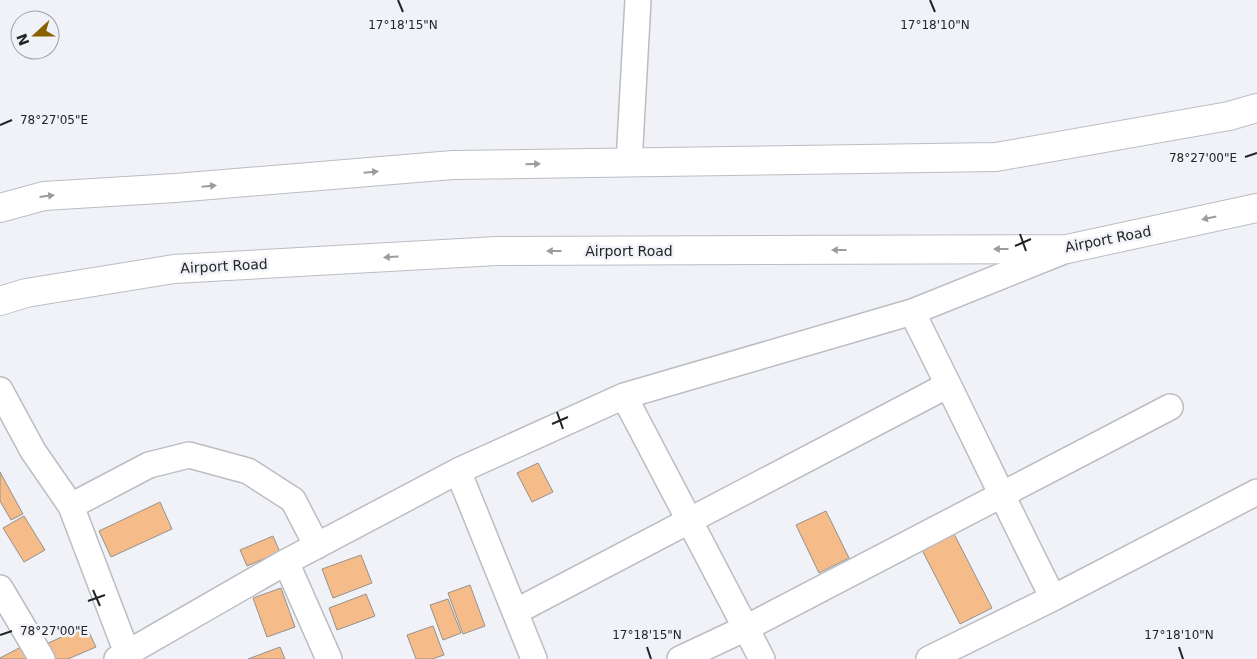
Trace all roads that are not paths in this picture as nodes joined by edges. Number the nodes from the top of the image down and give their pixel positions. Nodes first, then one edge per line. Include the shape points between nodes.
1 (638, 0) edge
2 (1257, 108) edge
3 (629, 163) junction
4 (0, 208) edge
5 (1257, 208) edge
6 (1067, 249) junction
7 (0, 301) edge
8 (912, 312) junction
9 (948, 384) junction
10 (0, 390) edge
11 (624, 396) junction
12 (1170, 407) dead end
13 (458, 471) junction
14 (1257, 492) edge
15 (1001, 495) junction
16 (71, 506) junction
17 (690, 520) junction
18 (317, 546) junction
19 (286, 562) junction
20 (0, 588) edge
21 (1053, 598) junction
22 (515, 612) junction
23 (746, 628) junction
24 (122, 656) edge
25 (42, 659) edge
26 (329, 659) edge
27 (534, 659) edge
28 (680, 659) edge
29 (762, 659) edge
30 (929, 659) edge

1 - 3 street
2 - 3 main road via 1229,116 996,157
4 -> 3 main road via 44,196 453,165
5 -> 6 main road, Airport Road
6 -> 7 main road, Airport Road via 497,251 174,269 26,293
6 - 8 street
8 - 9 street
8 - 11 street
9 - 15 street
9 - 17 street
10 - 16 street via 33,451
11 - 13 street
11 - 17 street
12 - 15 street
13 - 18 street
13 - 22 street
14 - 21 street
15 - 21 street
15 - 23 street
16 - 18 street via 149,465 190,455 248,471 293,500
16 - 24 street
17 - 22 street
17 - 23 street
18 - 19 street
19 - 24 street
19 - 26 street
20 - 25 street
21 - 30 street
22 - 27 street
23 - 28 street
23 - 29 street

